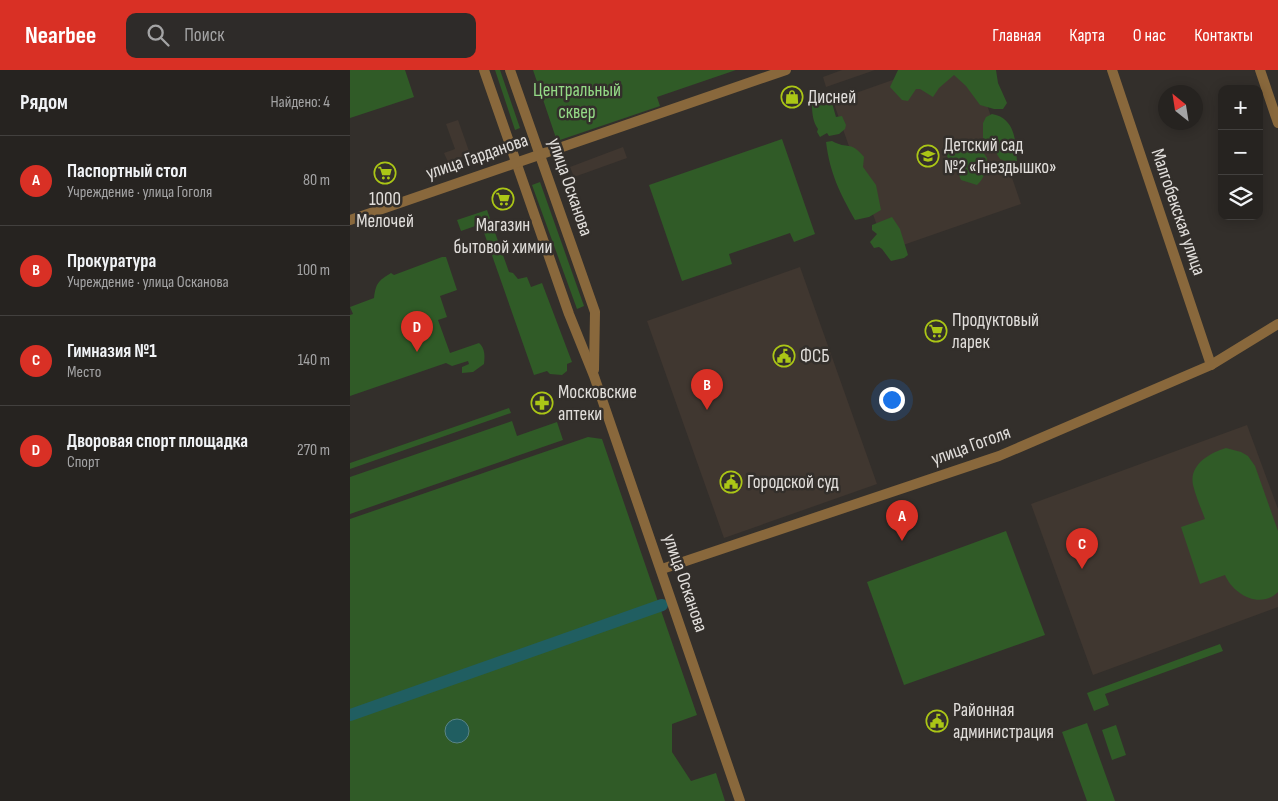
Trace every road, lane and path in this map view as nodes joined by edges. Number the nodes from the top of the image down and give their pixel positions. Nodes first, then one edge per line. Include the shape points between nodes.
1 (484, 70) edge
2 (510, 70) edge
3 (786, 70) edge
4 (1112, 70) edge
5 (1260, 70) edge
6 (1278, 123) edge
7 (540, 154) junction
8 (516, 162) junction
9 (350, 220) edge
10 (1278, 324) edge
11 (1211, 365) junction
12 (594, 376) junction
13 (662, 569) junction
14 (740, 801) edge

1 - 8 street, улица Осканова
2 - 7 street, улица Осканова
3 - 7 street, улица Гарданова
4 - 11 street, Малгобекская улица
5 - 6 street
7 - 8 street, улица Гарданова
7 - 12 street, улица Осканова via 595,312
8 - 9 street, улица Гарданова
8 - 12 street, улица Осканова
10 - 11 street, улица Гоголя
11 - 13 street, улица Гоголя via 998,456
12 - 13 street, улица Осканова
13 - 14 street, улица Осканова

